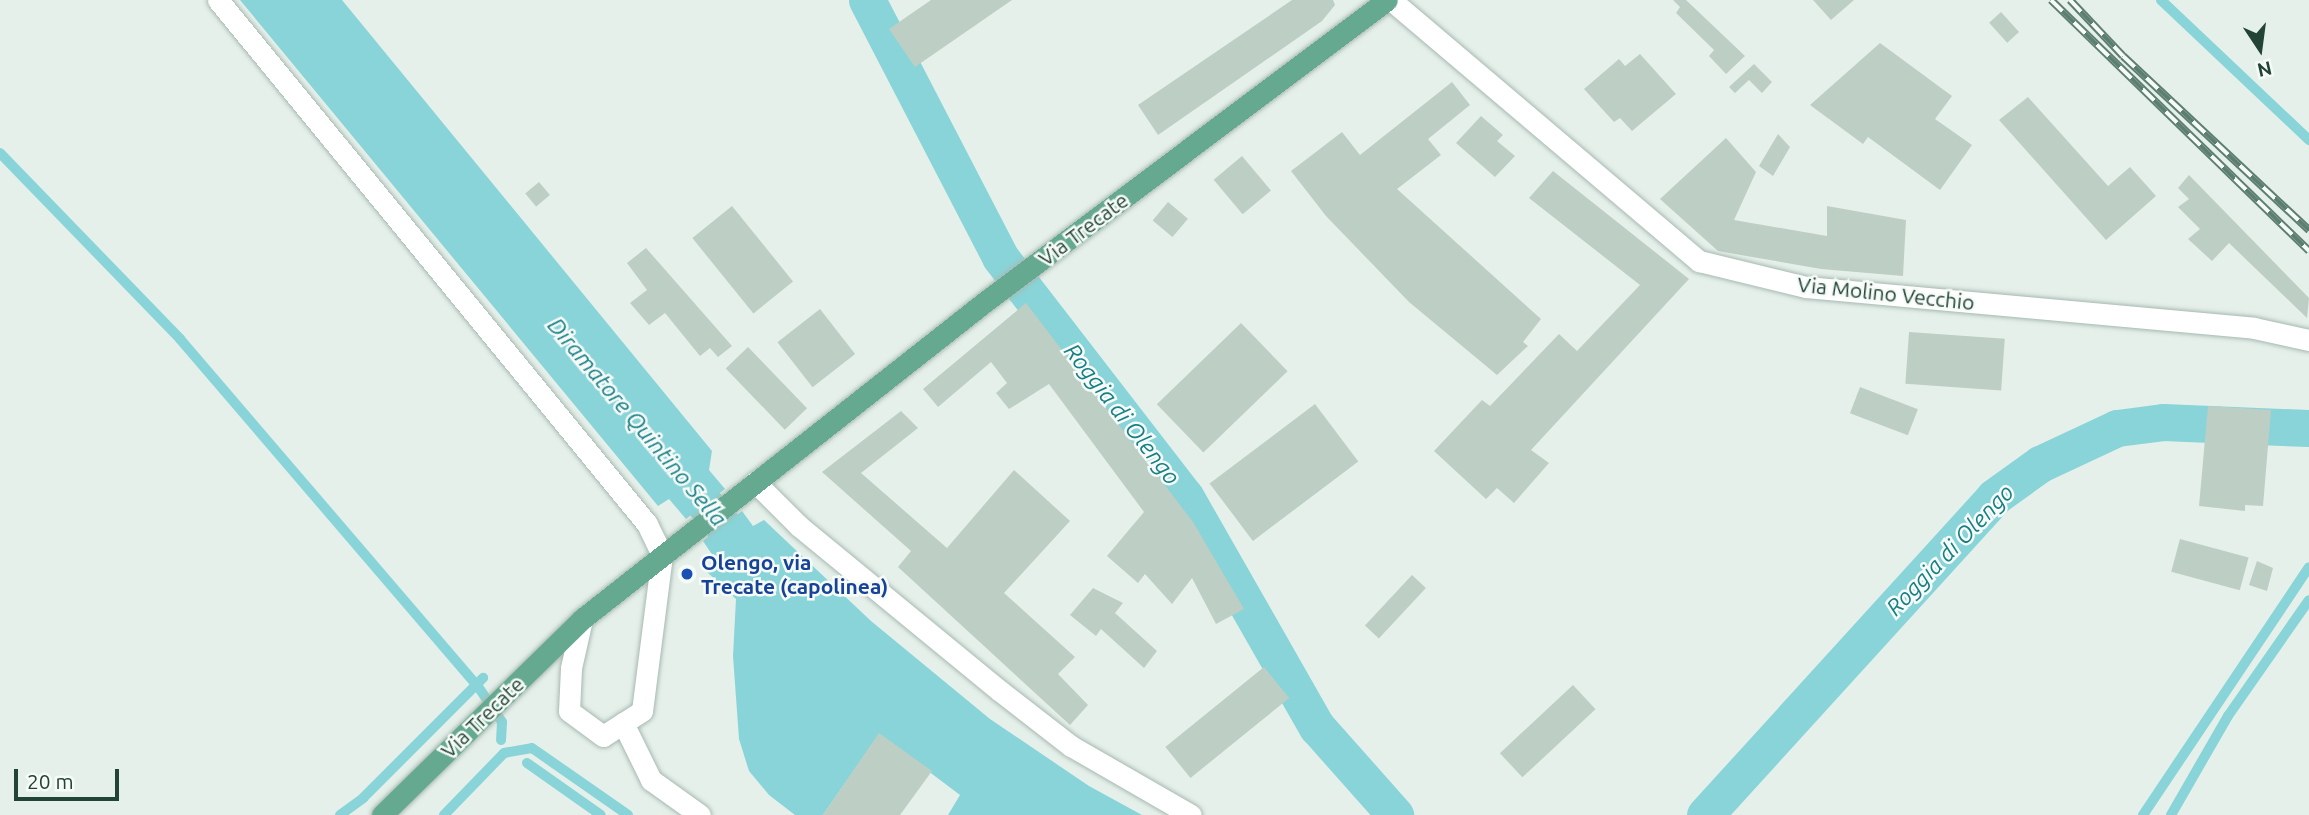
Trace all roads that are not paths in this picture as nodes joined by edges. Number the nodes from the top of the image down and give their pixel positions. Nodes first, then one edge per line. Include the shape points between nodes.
1 (218, 0) edge
2 (1389, 0) edge
3 (2309, 340) edge
4 (755, 482) junction
5 (662, 555) junction
6 (582, 619) junction
7 (623, 723) junction
8 (382, 815) edge
9 (699, 815) edge
10 (1191, 815) edge

1 - 5 street via 647,524
2 - 3 street, Via Molino Vecchio via 1699,261 1806,287 2254,328
2 - 4 main road, Via Trecate via 986,301
4 - 5 main road, Via Trecate
4 - 10 street via 799,527 1071,746
5 - 6 main road, Via Trecate
5 - 7 street via 642,711
6 - 7 street via 571,668 569,711 603,736
6 - 8 main road, Via Trecate
7 - 9 street via 651,780

